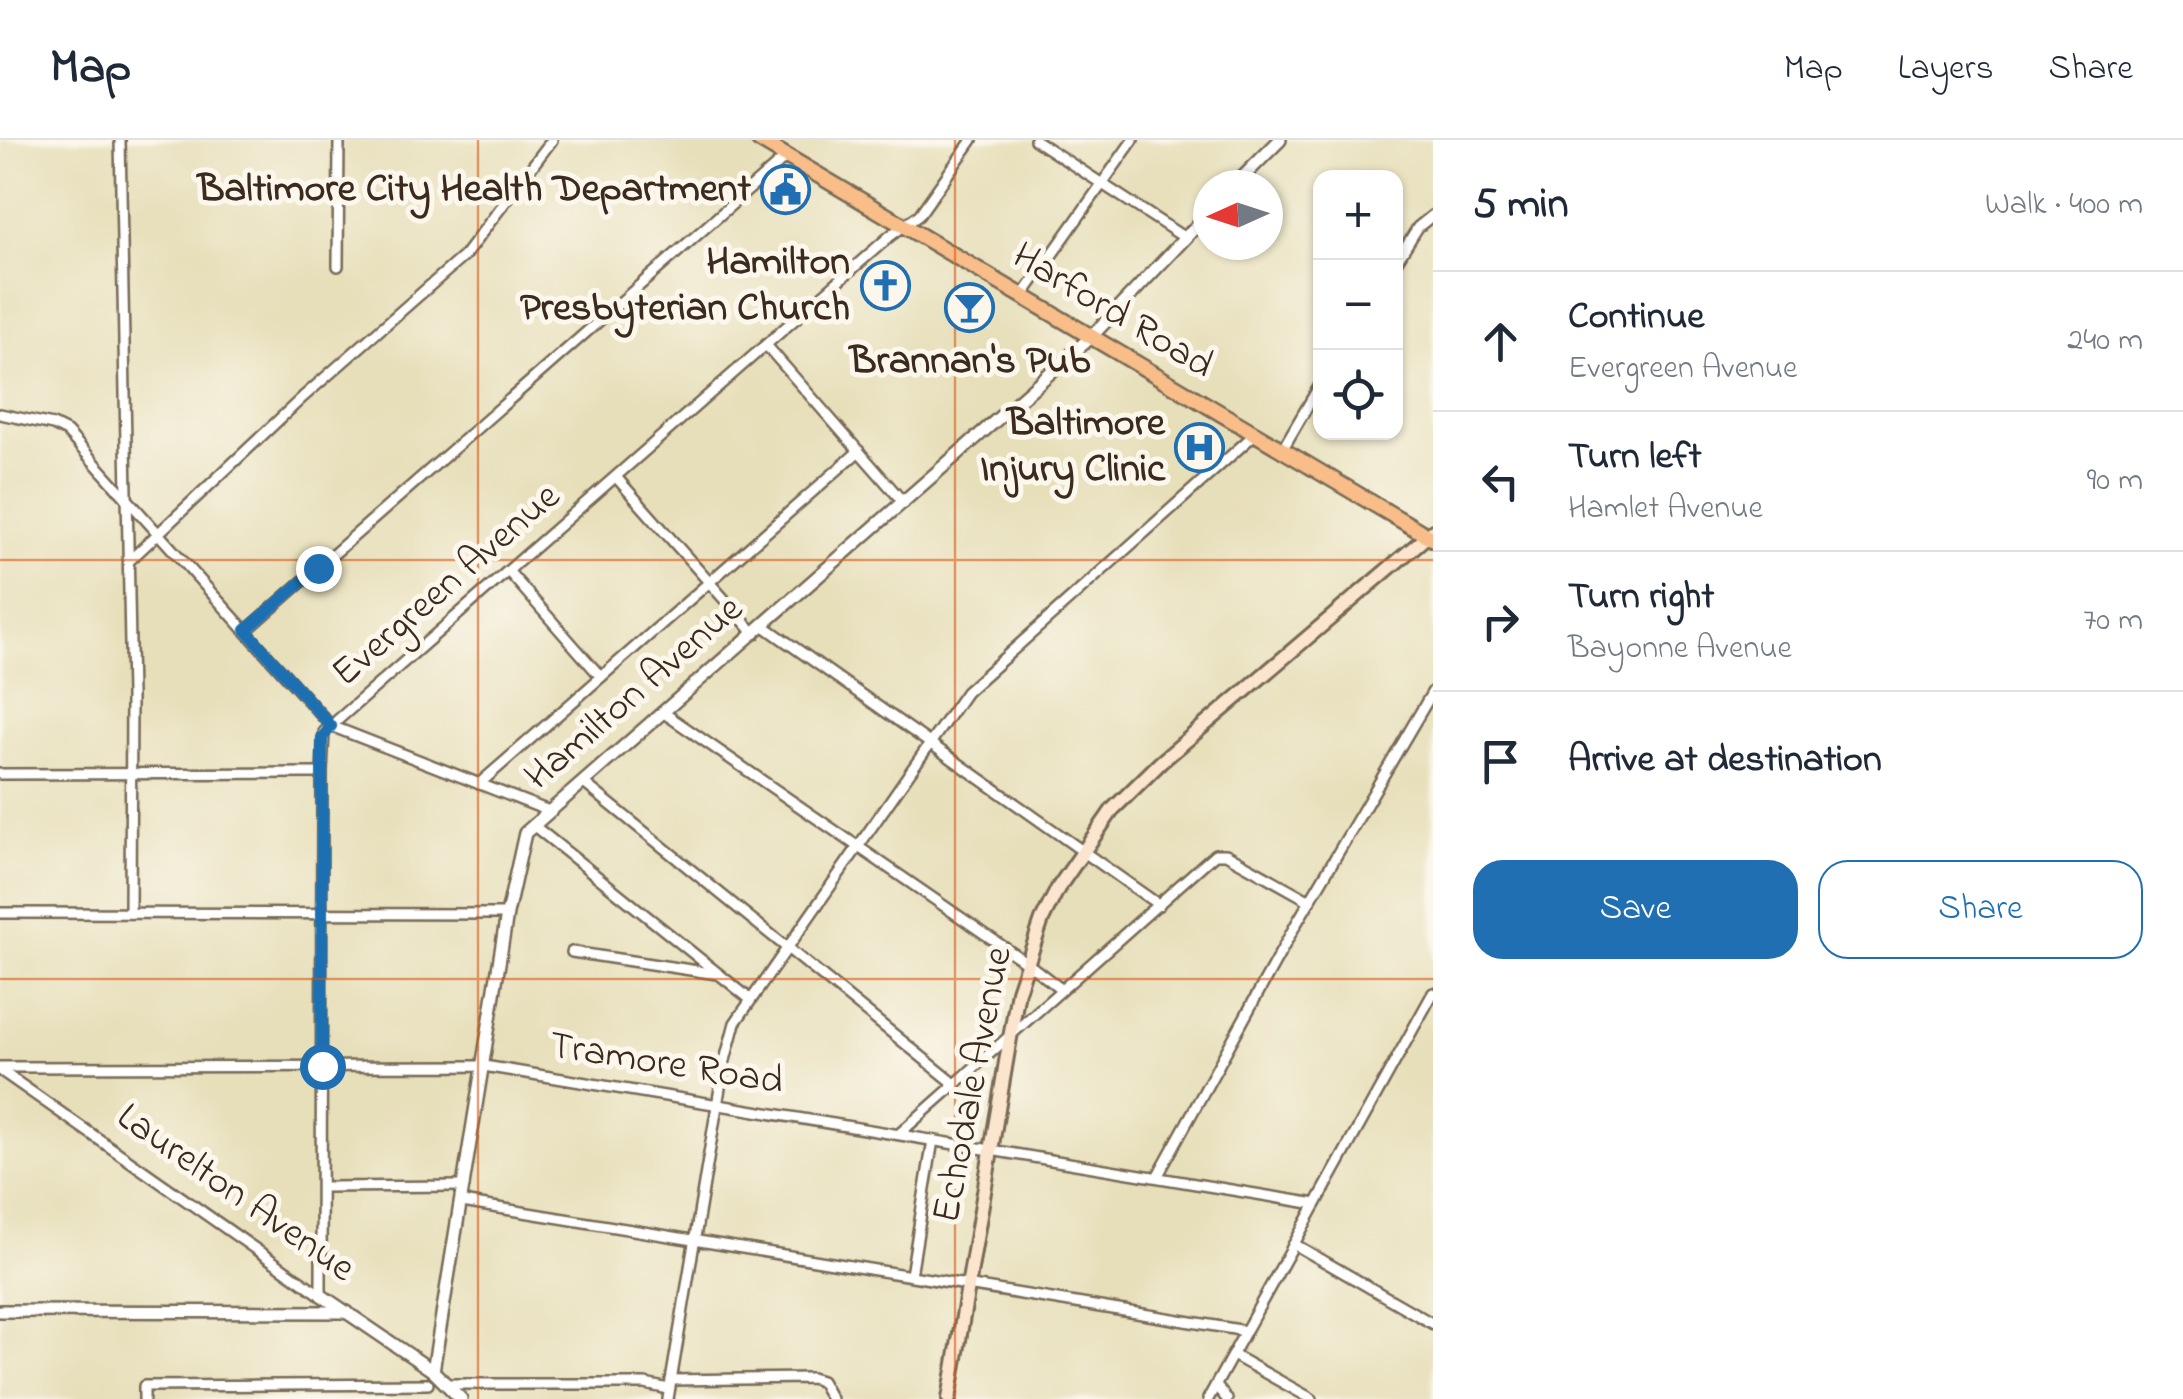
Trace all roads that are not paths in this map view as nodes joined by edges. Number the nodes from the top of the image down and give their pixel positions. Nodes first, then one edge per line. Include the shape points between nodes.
1 (120, 140) edge
2 (339, 140) edge
3 (552, 140) edge
4 (760, 140) edge
5 (972, 140) edge
6 (1034, 140) edge
7 (1133, 140) edge
8 (1280, 140) edge
9 (787, 156) junction
10 (1250, 170) edge
11 (1103, 184) junction
12 (1433, 215) edge
13 (904, 226) junction
14 (1193, 230) edge
15 (1185, 238) junction
16 (1397, 260) edge
17 (338, 266) dead end
18 (1022, 298) junction
19 (1090, 338) junction
20 (766, 345) junction
21 (1313, 397) edge
22 (0, 414) edge
23 (1255, 434) junction
24 (1282, 450) junction
25 (859, 451) junction
26 (616, 477) junction
27 (126, 498) junction
28 (904, 503) junction
29 (158, 532) junction
30 (1431, 535) edge
31 (129, 560) junction
32 (509, 572) junction
33 (710, 582) junction
34 (246, 630) junction
35 (760, 630) junction
36 (601, 677) junction
37 (1432, 694) edge
38 (664, 713) junction
39 (331, 726) junction
40 (929, 744) junction
41 (322, 773) junction
42 (0, 774) edge
43 (130, 774) junction
44 (584, 782) junction
45 (479, 784) junction
46 (549, 811) junction
47 (534, 825) junction
48 (859, 847) junction
49 (1084, 849) junction
50 (1310, 900) junction
51 (1159, 905) junction
52 (0, 913) edge
53 (130, 913) junction
54 (321, 913) junction
55 (507, 914) junction
56 (787, 948) junction
57 (572, 952) dead end
58 (1026, 962) junction
59 (717, 974) junction
60 (1060, 990) junction
61 (1433, 993) edge
62 (750, 999) junction
63 (1010, 1035) junction
64 (322, 1066) junction
65 (484, 1066) junction
66 (0, 1069) edge
67 (955, 1084) junction
68 (717, 1105) junction
69 (899, 1134) junction
70 (934, 1140) junction
71 (992, 1149) junction
72 (1157, 1177) junction
73 (464, 1186) junction
74 (322, 1187) junction
75 (462, 1202) junction
76 (1316, 1204) junction
77 (695, 1241) junction
78 (1294, 1244) junction
79 (911, 1276) junction
80 (968, 1285) junction
81 (322, 1294) junction
82 (1433, 1310) edge
83 (0, 1311) edge
84 (347, 1312) junction
85 (1430, 1322) edge
86 (1246, 1331) junction
87 (1232, 1356) junction
88 (430, 1378) junction
89 (448, 1384) junction
90 (1216, 1386) junction
91 (669, 1390) edge
92 (144, 1399) edge
93 (428, 1399) edge
94 (461, 1399) edge
95 (831, 1399) edge
96 (950, 1399) edge
97 (1208, 1399) edge
98 (1227, 1399) edge
99 (1312, 1399) edge

1 - 27 street
2 - 17 street
3 - 29 street via 457,262
4 - 9 main road, Harford Road
5 - 13 street, Evergreen Avenue via 920,216
6 - 11 street
7 - 11 street
8 - 10 street
9 - 13 main road, Harford Road
9 - 34 street
11 - 15 street
11 - 18 street
12 - 16 street
13 - 18 main road, Harford Road
13 - 20 street, Evergreen Avenue
14 - 15 street, Hamilton Avenue
15 - 19 street, Hamilton Avenue
18 - 19 main road, Harford Road
19 - 23 main road, Harford Road
19 - 28 street, Hamilton Avenue
20 - 25 street
20 - 26 street, Evergreen Avenue
21 - 24 street
22 - 27 street via 60,427
23 - 24 main road, Harford Road
23 - 40 street via 973,685
24 - 30 main road, Harford Road
25 - 28 street
25 - 33 street
26 - 32 street, Evergreen Avenue
26 - 33 street
27 - 29 street
27 - 31 street
28 - 35 street, Hamilton Avenue
29 - 31 street
29 - 34 street
30 - 49 main road, Echodale Avenue via 1161,762
31 - 43 street
32 - 36 street
32 - 39 street, Evergreen Avenue
33 - 35 street
33 - 36 street
34 - 39 street
35 - 38 street, Hamilton Avenue
35 - 40 street
36 - 45 street
37 - 50 street
38 - 44 street, Hamilton Avenue
38 - 48 street
39 - 41 street, Evergreen Avenue via 322,738
39 - 45 street
40 - 48 street
40 - 49 street
41 - 43 street
41 - 54 street, Evergreen Avenue
42 - 43 street
43 - 53 street
44 - 46 street, Hamilton Avenue
44 - 56 street
45 - 46 street
46 - 47 street, Hamilton Avenue
47 - 55 street, Hamilton Avenue via 522,840
47 - 59 street
48 - 56 street
48 - 58 street
49 - 51 street
49 - 58 main road, Echodale Avenue via 1058,888
50 - 51 street via 1221,852
50 - 72 street
51 - 60 street
52 - 53 street
53 - 54 street
54 - 55 street
54 - 64 street, Evergreen Avenue
55 - 65 street, Hamilton Avenue
56 - 62 street
56 - 67 street
57 - 59 street
58 - 60 street
58 - 63 main road, Echodale Avenue
59 - 62 street
60 - 63 street
61 - 76 street
62 - 68 street via 729,1036
63 - 67 street
63 - 71 main road, Echodale Avenue
64 - 65 street, Tramore Road
64 - 66 street, Tramore Road
64 - 74 street, Evergreen Avenue
65 - 68 street, Tramore Road
65 - 73 street, Hamilton Avenue
66 - 81 street, Laurelton Avenue
67 - 69 street
68 - 69 street, Tramore Road
68 - 77 street
69 - 70 street, Tramore Road
70 - 71 street, Tramore Road
70 - 79 street
71 - 72 street, Tramore Road
71 - 80 main road, Echodale Avenue
72 - 76 street, Tramore Road
73 - 74 street
73 - 75 street, Hamilton Avenue
74 - 81 street, Evergreen Avenue
75 - 77 street
75 - 88 street, Hamilton Avenue
76 - 78 street
77 - 79 street
77 - 91 street
78 - 85 street
78 - 86 street
79 - 80 street
80 - 86 street
80 - 96 main road, Echodale Avenue
81 - 84 street, Laurelton Avenue
82 - 85 street
83 - 84 street
84 - 88 street, Laurelton Avenue
86 - 87 street
87 - 90 street
87 - 99 street
88 - 89 street, Laurelton Avenue
88 - 92 street via 144,1386
88 - 93 street, Hamilton Avenue
89 - 91 street via 645,1384
89 - 94 street, Laurelton Avenue
90 - 97 street
90 - 98 street
91 - 95 street via 811,1378 821,1381

